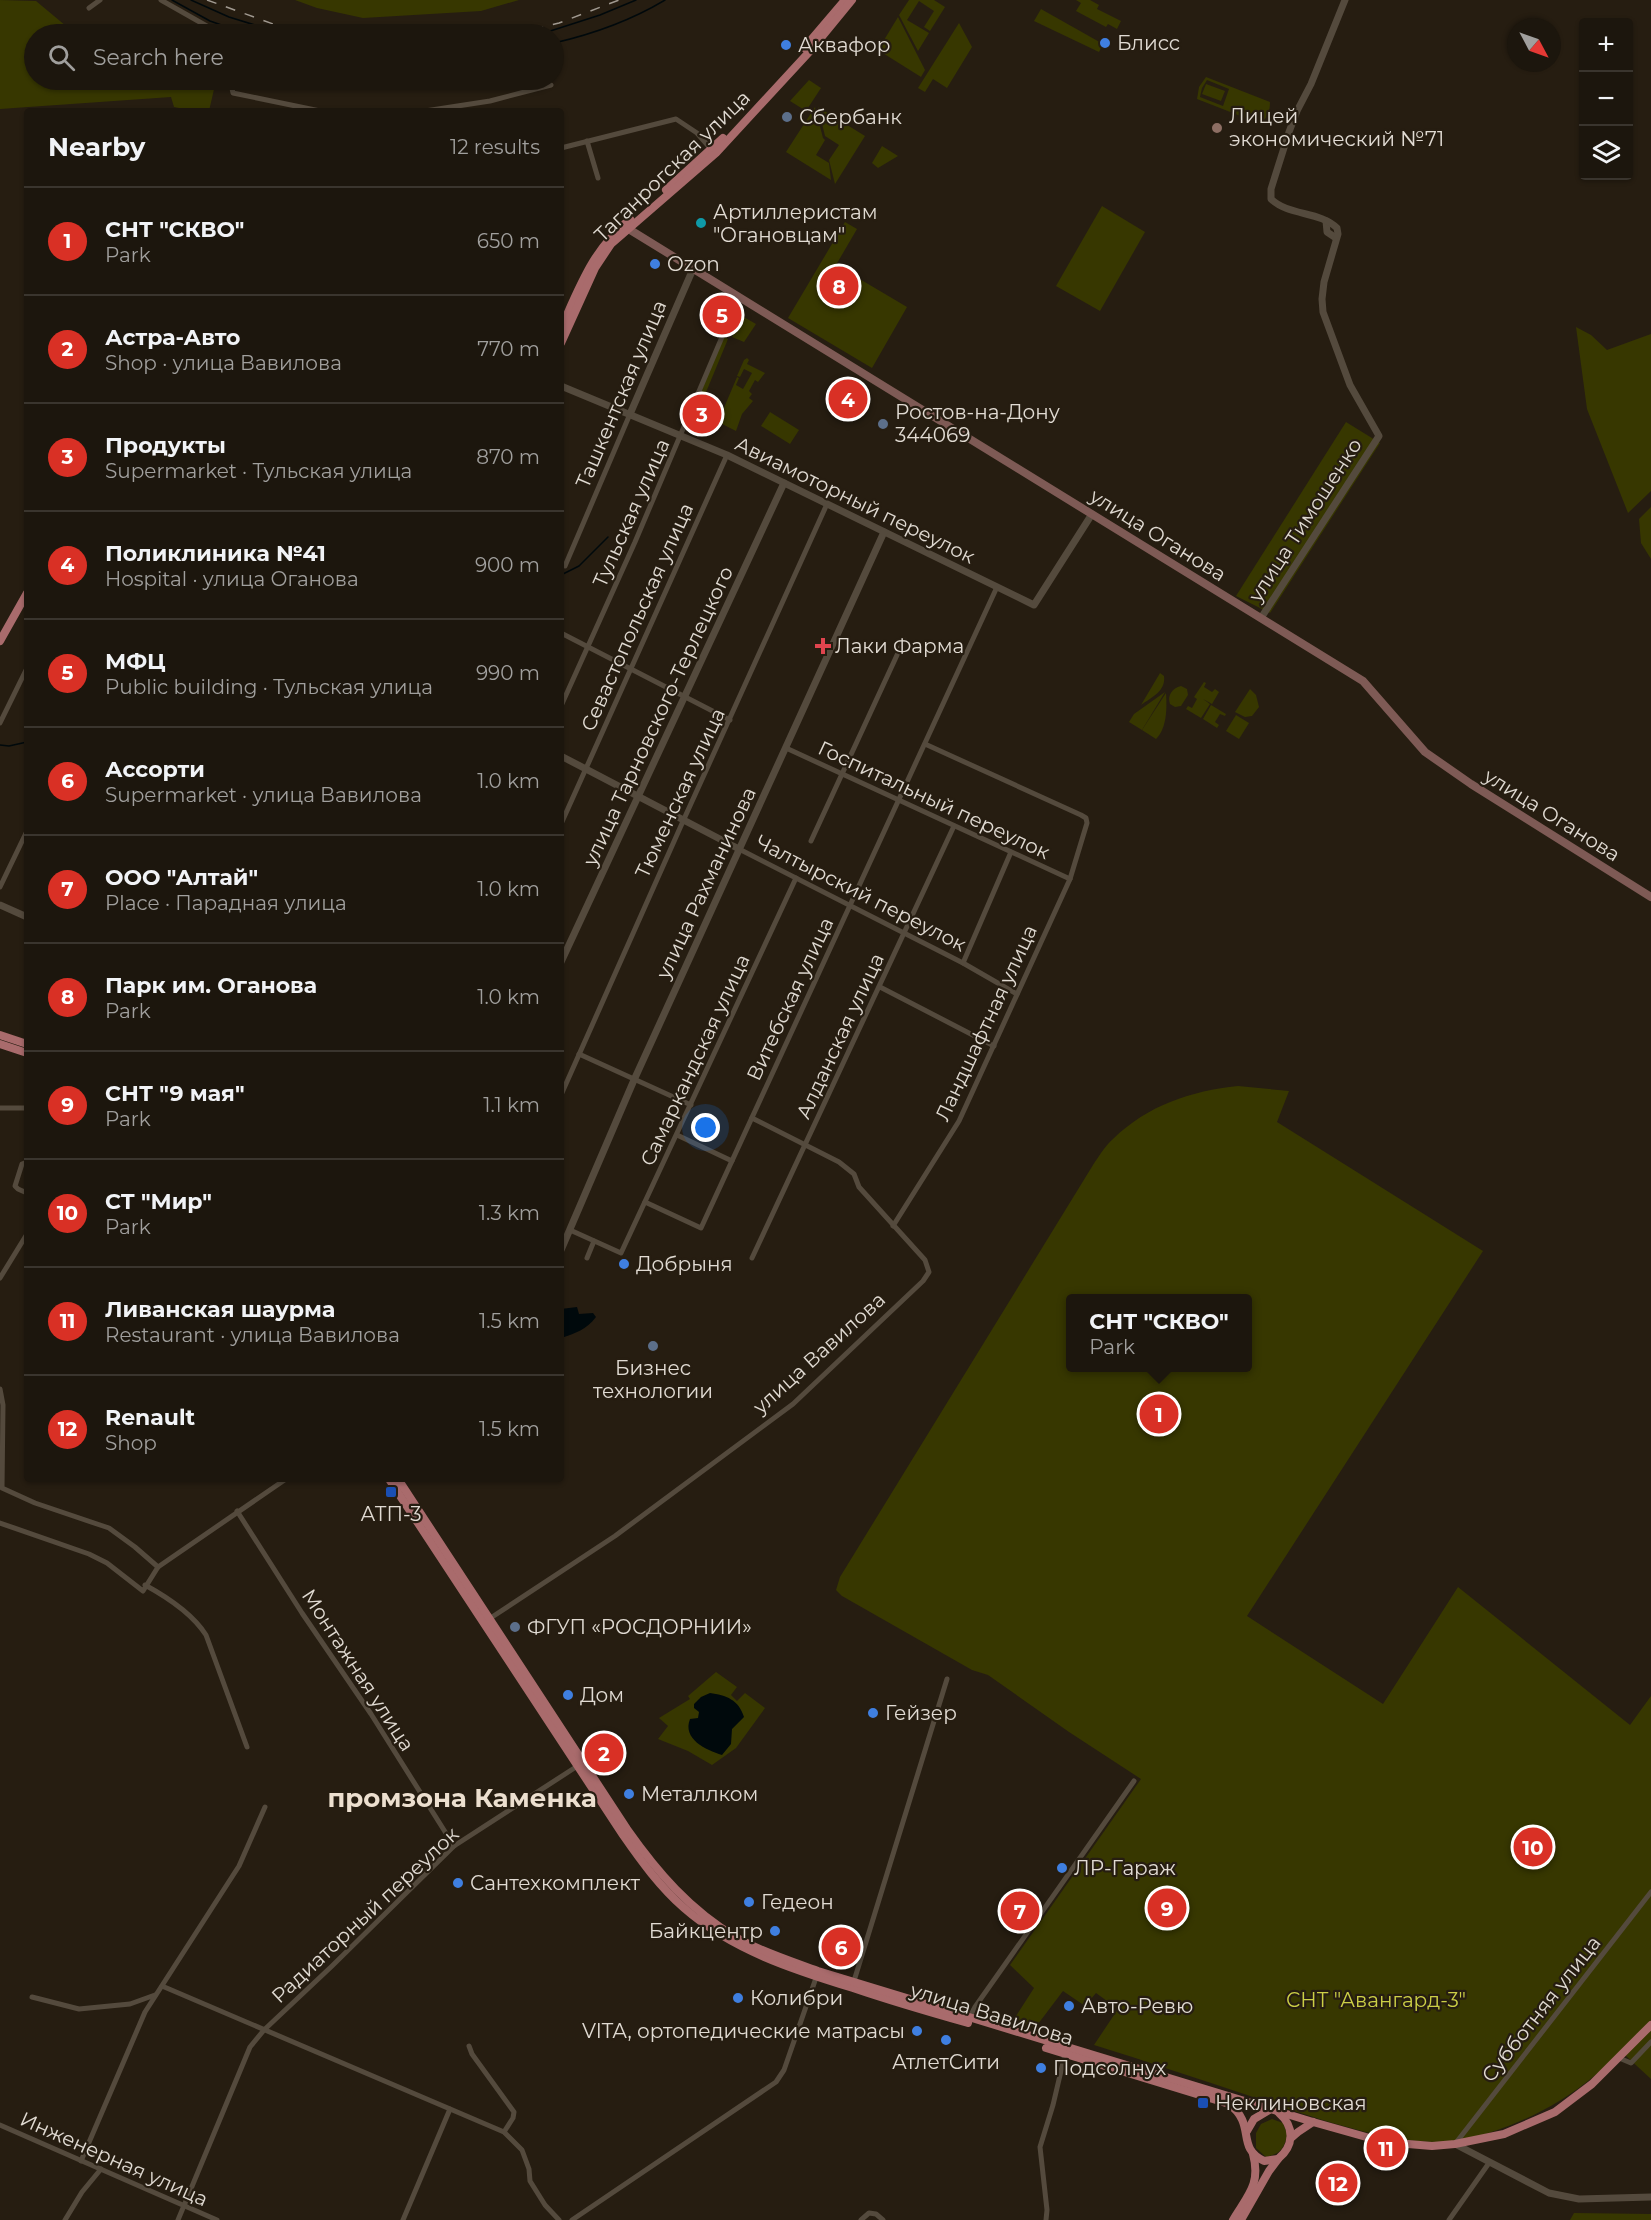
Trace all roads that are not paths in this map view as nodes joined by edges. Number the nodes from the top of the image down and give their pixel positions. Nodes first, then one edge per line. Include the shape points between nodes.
1 (100, 0) edge
2 (161, 0) edge
3 (845, 0) edge
4 (852, 0) edge
5 (1345, 0) edge
6 (89, 8) dead end
7 (203, 24) edge
8 (232, 90) edge
9 (532, 90) edge
10 (306, 108) edge
11 (444, 108) edge
12 (586, 141) junction
13 (564, 147) edge
14 (713, 151) junction
15 (598, 178) dead end
16 (625, 226) junction
17 (693, 269) junction
18 (739, 297) junction
19 (564, 321) edge
20 (564, 336) edge
21 (564, 387) edge
22 (630, 414) junction
23 (681, 435) junction
24 (727, 456) junction
25 (784, 483) junction
26 (827, 504) junction
27 (1092, 514) junction
28 (884, 532) junction
29 (565, 566) dead end
30 (997, 587) junction
31 (24, 599) edge
32 (1261, 618) junction
33 (564, 635) edge
34 (904, 640) dead end
35 (0, 641) edge
36 (588, 647) junction
37 (630, 669) junction
38 (24, 674) edge
39 (684, 697) junction
40 (564, 699) edge
41 (730, 720) junction
42 (0, 723) edge
43 (925, 744) junction
44 (786, 748) junction
45 (564, 758) edge
46 (585, 768) junction
47 (842, 774) junction
48 (637, 796) junction
49 (899, 801) junction
50 (564, 817) edge
51 (684, 819) junction
52 (954, 826) junction
53 (24, 837) edge
54 (811, 841) dead end
55 (739, 849) junction
56 (1011, 852) junction
57 (796, 879) junction
58 (1070, 879) junction
59 (0, 887) edge
60 (1651, 897) edge
61 (0, 905) edge
62 (850, 905) junction
63 (24, 916) edge
64 (905, 934) junction
65 (564, 956) edge
66 (963, 963) junction
67 (880, 987) junction
68 (1017, 994) junction
69 (0, 1035) edge
70 (24, 1043) edge
71 (0, 1044) edge
72 (994, 1046) junction
73 (24, 1052) edge
74 (579, 1054) junction
75 (634, 1080) junction
76 (564, 1088) edge
77 (691, 1105) junction
78 (0, 1108) edge
79 (24, 1108) edge
80 (752, 1118) junction
81 (677, 1135) junction
82 (807, 1144) junction
83 (732, 1161) junction
84 (24, 1163) edge
85 (24, 1192) edge
86 (645, 1202) junction
87 (893, 1226) junction
88 (570, 1230) junction
89 (24, 1239) edge
90 (594, 1241) junction
91 (564, 1243) edge
92 (587, 1258) dead end
93 (752, 1258) dead end
94 (0, 1278) edge
95 (0, 1389) edge
96 (281, 1482) edge
97 (391, 1482) edge
98 (400, 1482) edge
99 (1, 1490) edge
100 (237, 1511) junction
101 (0, 1523) edge
102 (158, 1567) junction
103 (144, 1588) junction
104 (489, 1619) junction
105 (947, 1679) dead end
106 (247, 1747) dead end
107 (581, 1763) junction
108 (1134, 1781) dead end
109 (265, 1807) dead end
110 (454, 1846) junction
111 (1651, 1892) edge
112 (817, 1974) junction
113 (854, 1982) junction
114 (162, 1986) junction
115 (157, 1995) junction
116 (32, 1997) dead end
117 (969, 2018) junction
118 (1651, 2025) edge
119 (264, 2030) junction
120 (1651, 2042) edge
121 (469, 2046) dead end
122 (1065, 2054) junction
123 (1619, 2058) junction
124 (450, 2109) junction
125 (1272, 2110) junction
126 (1313, 2122) junction
127 (0, 2125) edge
128 (1247, 2131) junction
129 (504, 2132) junction
130 (1291, 2138) junction
131 (1455, 2144) junction
132 (1252, 2154) junction
133 (1278, 2159) junction
134 (81, 2161) junction
135 (1489, 2163) junction
136 (101, 2169) junction
137 (1651, 2197) edge
138 (185, 2206) junction
139 (65, 2220) edge
140 (178, 2220) edge
141 (217, 2220) edge
142 (403, 2220) edge
143 (559, 2220) edge
144 (572, 2220) edge
145 (861, 2220) edge
146 (883, 2220) edge
147 (1046, 2220) edge
148 (1233, 2220) edge
149 (1241, 2220) edge
150 (1449, 2220) edge

1 - 6 street
2 - 7 street
3 - 14 main road, Таганрогская улица
4 - 14 main road, Таганрогская улица via 781,83
5 - 32 street, улица Тимошенко via 1296,111 1271,199 1277,205 1326,221 1327,232 1336,238 1324,282 1323,312 1350,385 1379,436
8 - 10 street
9 - 11 street
12 - 13 street
12 - 14 street via 676,119
12 - 15 street
14 - 16 main road, Таганрогская улица
16 - 17 main road, улица Оганова
16 - 19 main road, Таганрогская улица via 606,240 590,265
16 - 20 main road, Таганрогская улица via 595,268
17 - 18 main road, улица Оганова
17 - 22 street, Ташкентская улица
18 - 23 street, Тульская улица
18 - 27 main road, улица Оганова
21 - 22 street, Авиамоторный переулок
22 - 23 street, Авиамоторный переулок
22 - 29 street, Ташкентская улица
23 - 24 street, Авиамоторный переулок
23 - 36 street, Тульская улица
24 - 25 street, Авиамоторный переулок
24 - 37 street, Севастопольская улица
25 - 26 street, Авиамоторный переулок
25 - 39 street, улица Тарновского-Терлецкого
26 - 28 street, Авиамоторный переулок
26 - 41 street, Тюменская улица
27 - 30 street, Авиамоторный переулок via 1034,605
27 - 32 main road, улица Оганова
28 - 30 street, Авиамоторный переулок
28 - 44 street, улица Рахманинова
30 - 43 street, Витебская улица
31 - 35 main road
32 - 60 main road, улица Оганова via 1363,681 1425,752
33 - 36 street
34 - 47 street
36 - 37 street
36 - 40 street, Тульская улица
37 - 39 street
37 - 46 street, Севастопольская улица
38 - 42 street
39 - 41 street
39 - 48 street, улица Тарновского-Терлецкого
41 - 51 street, Тюменская улица
43 - 49 street, Витебская улица
43 - 58 street, Ландшафтная улица via 1086,818
44 - 47 street, Госпитальный переулок
44 - 55 street, улица Рахманинова
45 - 46 street, Чалтырский переулок
46 - 48 street, Чалтырский переулок
46 - 50 street, Севастопольская улица
47 - 49 street, Госпитальный переулок
47 - 54 street
48 - 51 street, Чалтырский переулок
48 - 65 street, улица Тарновского-Терлецкого
49 - 52 street, Госпитальный переулок
49 - 62 street, Витебская улица
51 - 55 street, Чалтырский переулок
51 - 74 street, Тюменская улица
52 - 56 street, Госпитальный переулок
52 - 64 street, Алданская улица
53 - 59 street
55 - 57 street, Чалтырский переулок
55 - 75 street, улица Рахманинова
56 - 58 street, Госпитальный переулок
56 - 66 street
57 - 62 street, Чалтырский переулок
57 - 77 street, Самаркандская улица
58 - 68 street, Ландшафтная улица
61 - 63 street
62 - 64 street, Чалтырский переулок
62 - 80 street, Витебская улица
64 - 66 street, Чалтырский переулок
64 - 67 street, Алданская улица
66 - 68 street, Чалтырский переулок
67 - 72 street
67 - 82 street, Алданская улица
68 - 72 street, Ландшафтная улица
69 - 70 main road
71 - 73 main road
72 - 87 street, Ландшафтная улица via 959,1121
74 - 75 street
74 - 76 street, Тюменская улица
75 - 77 street
75 - 88 street, улица Рахманинова
77 - 81 street, Самаркандская улица
78 - 79 street
80 - 82 street, улица Вавилова
80 - 83 street, Витебская улица
81 - 83 street
81 - 86 street, Самаркандская улица
82 - 87 street, улица Вавилова via 854,1174 859,1187
82 - 93 street, Алданская улица
83 - 86 street, Витебская улица via 701,1227
84 - 85 street via 15,1186
86 - 90 street, Самаркандская улица via 621,1253
87 - 104 street, улица Вавилова via 925,1260 929,1272 923,1281 793,1404 615,1536
88 - 90 street
88 - 91 street, улица Рахманинова
89 - 94 street
90 - 92 street
95 - 99 street
96 - 100 street
97 - 107 main road, улица Вавилова
98 - 104 main road, улица Вавилова
99 - 102 street via 109,1528
100 - 102 street
100 - 110 street, Монтажная улица
101 - 103 street via 89,1554
102 - 103 street
103 - 106 street via 199,1623
104 - 107 main road, улица Вавилова
105 - 113 street
107 - 110 street, Радиаторный переулок
107 - 112 main road, улица Вавилова via 637,1855 686,1910 735,1944
108 - 117 street
109 - 114 street via 239,1866
110 - 119 street, Радиаторный переулок
111 - 131 street, Субботняя улица
112 - 113 main road, улица Вавилова
112 - 122 main road, улица Вавилова
112 - 144 street via 784,2070 776,2082
113 - 117 main road, улица Вавилова
114 - 115 street
114 - 119 street, Радиаторный переулок
115 - 116 street via 130,2004 79,2009
115 - 134 street via 145,2012
117 - 125 main road, улица Вавилова
118 - 123 main road, улица Вавилова
119 - 124 street, Радиаторный переулок
119 - 138 street, Радиаторный переулок via 250,2047
120 - 123 street via 1631,2063
121 - 129 street via 514,2112
122 - 128 main road, улица Вавилова via 1229,2104 1238,2111
122 - 147 street via 1040,2146
123 - 131 main road, улица Вавилова via 1593,2084 1555,2112 1504,2134
124 - 129 street, Радиаторный переулок
124 - 142 street
125 - 126 main road, улица Вавилова
125 - 128 main road via 1254,2120
125 - 130 main road via 1288,2124
126 - 130 main road
126 - 131 main road, улица Вавилова via 1384,2142
127 - 134 street, Инженерная улица
128 - 132 main road, улица Вавилова
129 - 143 street, Радиаторный переулок via 522,2150 530,2181
130 - 133 main road
131 - 135 street
132 - 133 main road via 1264,2161
132 - 148 main road, улица Вавилова via 1256,2182
133 - 149 main road
134 - 136 street, Инженерная улица
135 - 137 street via 1549,2193 1579,2199
135 - 150 street
136 - 138 street, Инженерная улица
136 - 139 street
138 - 140 street, Радиаторный переулок
138 - 141 street, Инженерная улица
145 - 146 street via 869,2213

